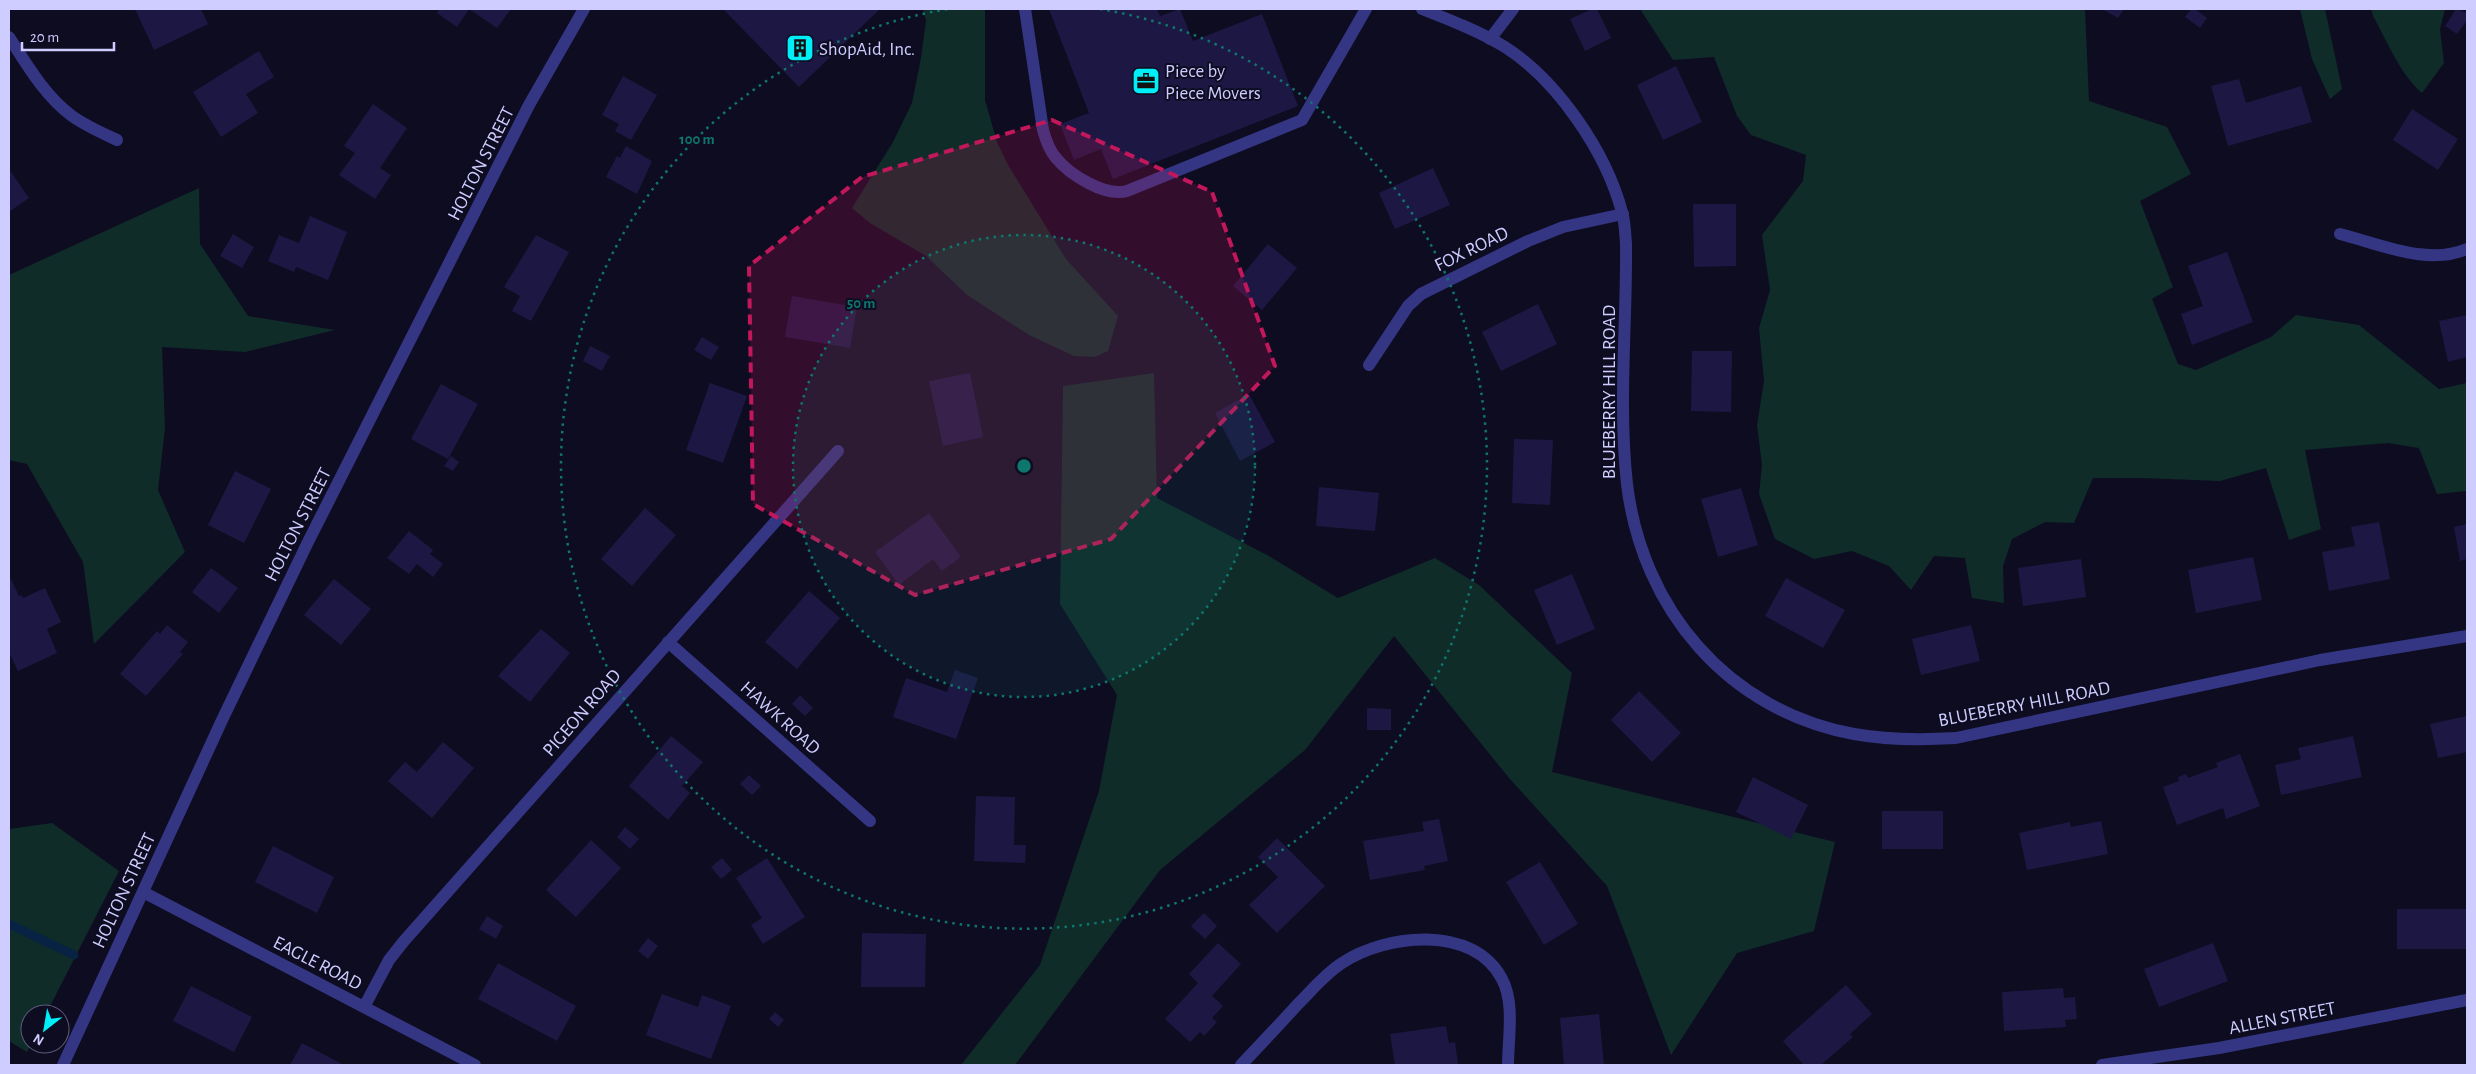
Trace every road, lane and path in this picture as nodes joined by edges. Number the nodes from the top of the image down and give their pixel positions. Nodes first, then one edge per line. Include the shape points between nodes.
1 (584, 9) edge
2 (1025, 9) edge
3 (1366, 9) edge
4 (1422, 9) edge
5 (1513, 9) edge
6 (9, 37) edge
7 (1490, 38) junction
8 (117, 140) dead end
9 (1623, 214) junction
10 (2340, 234) dead end
11 (2467, 249) edge
12 (1369, 365) dead end
13 (838, 451) dead end
14 (2467, 636) edge
15 (668, 642) junction
16 (870, 821) dead end
17 (143, 892) junction
18 (2467, 1000) edge
19 (364, 1007) junction
20 (62, 1065) edge
21 (475, 1065) edge
22 (1242, 1065) edge
23 (1508, 1065) edge
24 (2102, 1065) edge

1 - 17 street, HOLTON STREET via 533,99 307,544
2 - 3 street via 1048,146 1068,169 1112,193 1127,191 1302,120
4 - 7 street, BLUEBERRY HILL ROAD
5 - 7 street
6 - 8 street via 62,108 87,126
7 - 9 street, BLUEBERRY HILL ROAD via 1537,72 1574,115 1606,173
9 - 12 street, FOX ROAD via 1563,227 1421,294 1408,306
9 - 14 street, BLUEBERRY HILL ROAD via 1626,270 1623,448 1639,544 1657,587 1696,645 1729,677 1788,714 1854,734 1956,738 2320,660
10 - 11 street via 2425,255 2442,256
13 - 15 street, PIGEON ROAD
15 - 16 street, HAWK ROAD
15 - 19 street, PIGEON ROAD via 404,941
17 - 19 street, EAGLE ROAD
17 - 20 street, HOLTON STREET
18 - 24 street, ALLEN STREET via 2219,1048
19 - 21 street, EAGLE ROAD
22 - 23 street via 1321,980 1341,964 1362,952 1432,938 1470,949 1502,978 1509,1011

